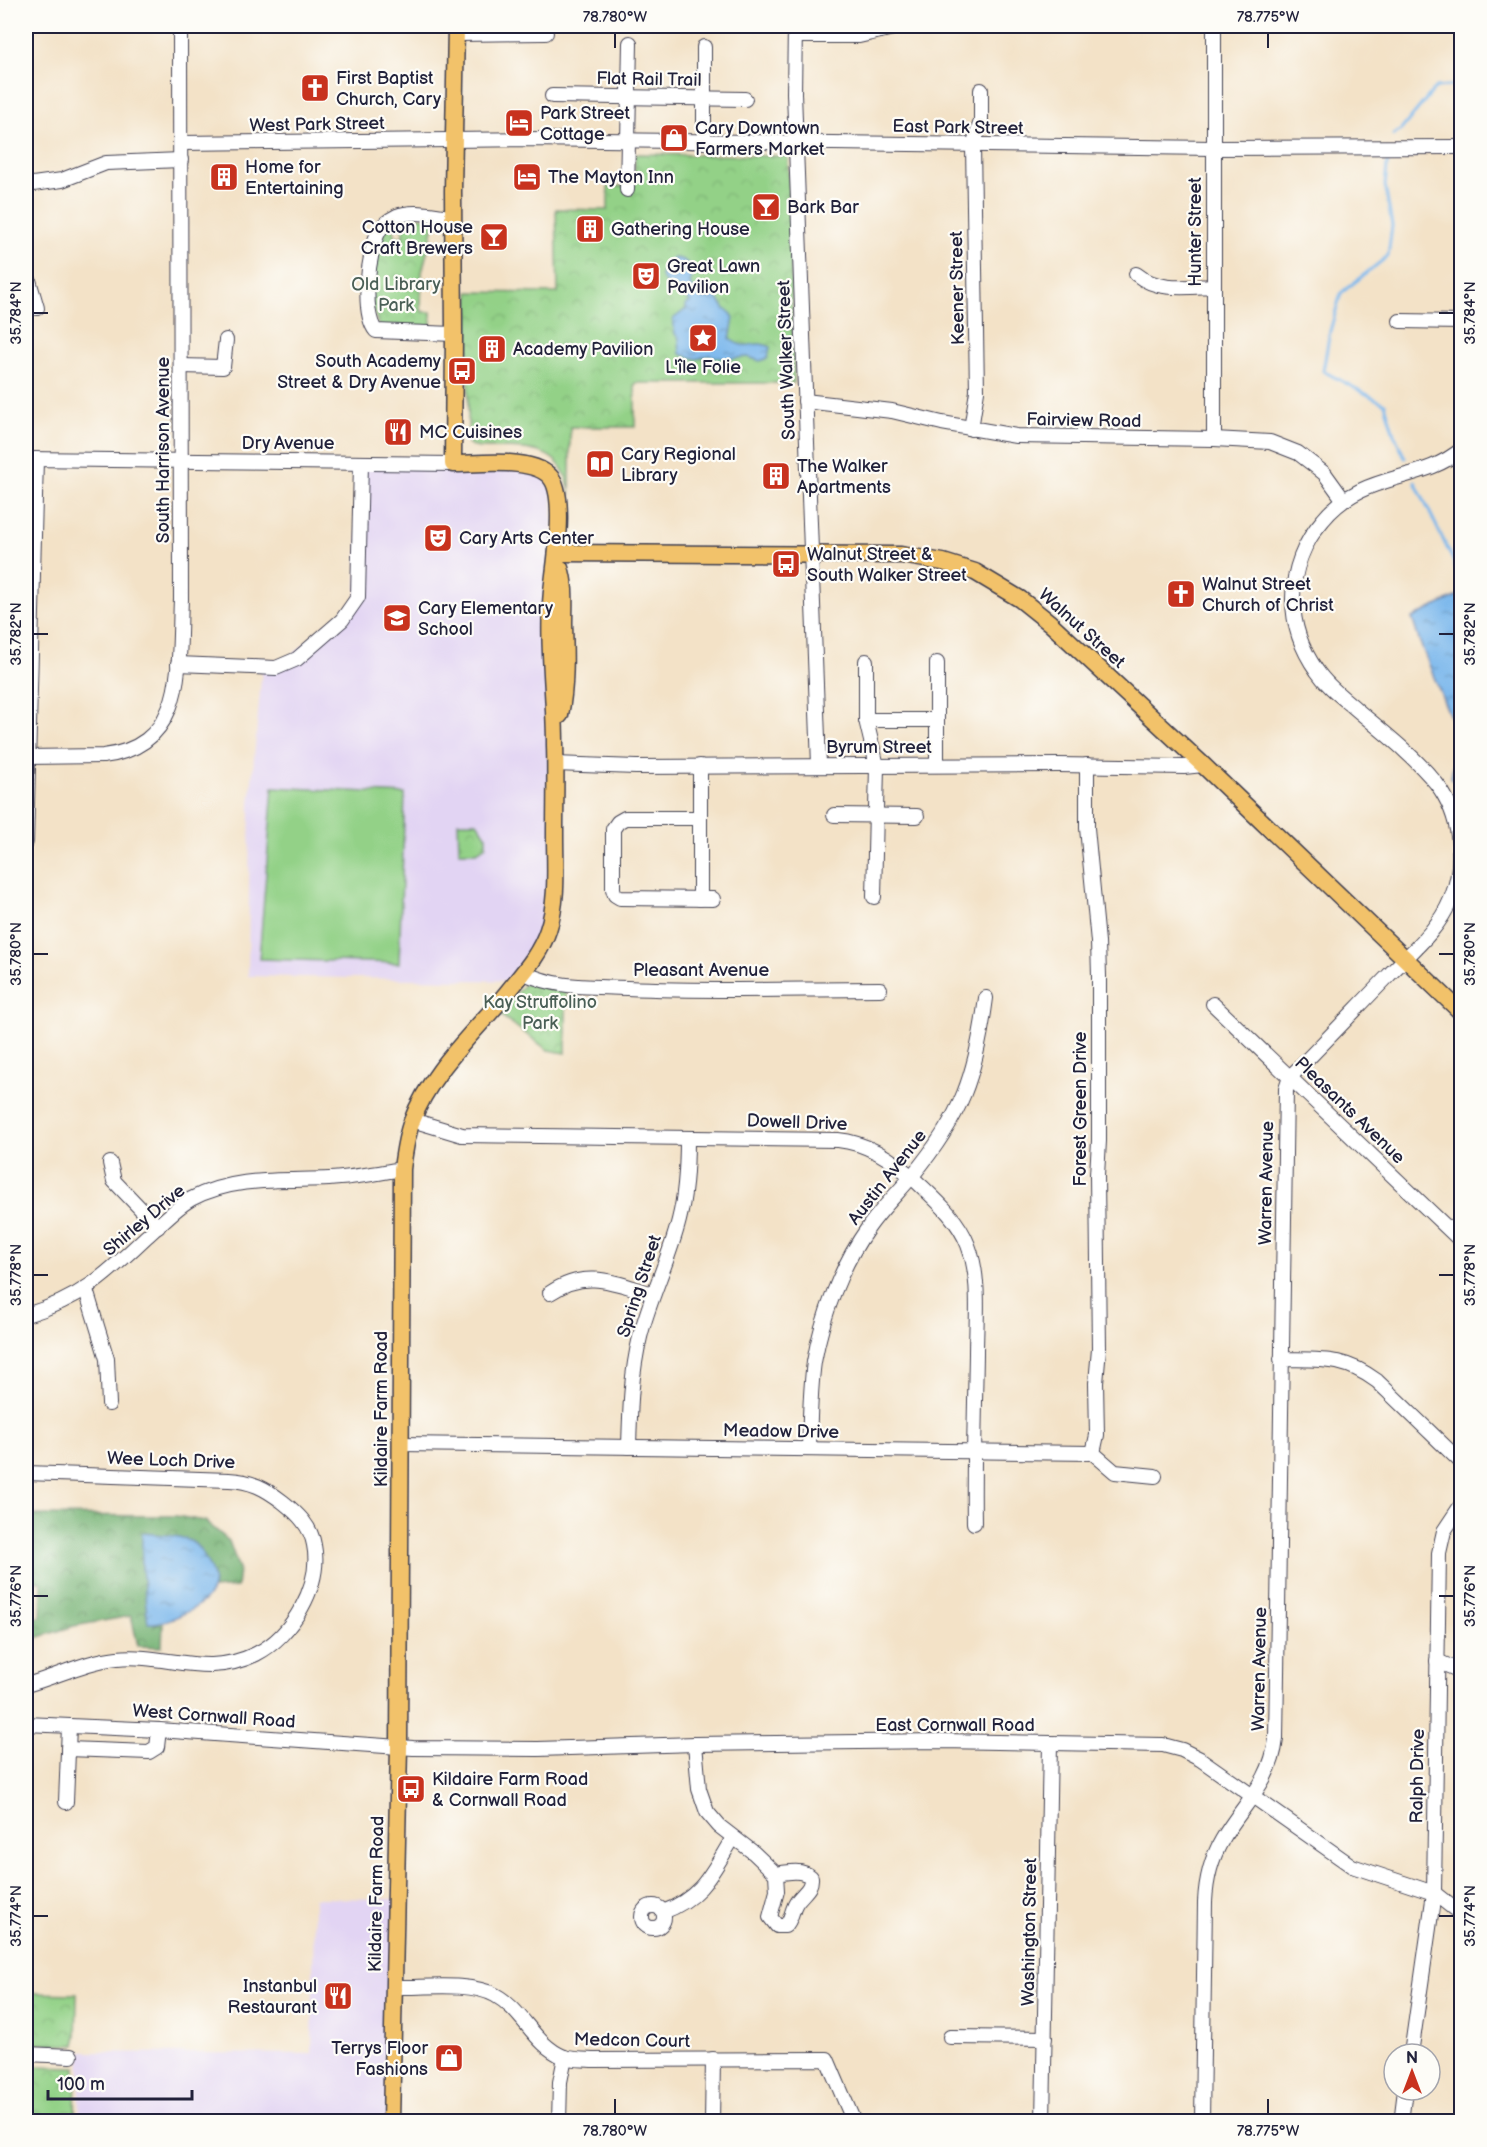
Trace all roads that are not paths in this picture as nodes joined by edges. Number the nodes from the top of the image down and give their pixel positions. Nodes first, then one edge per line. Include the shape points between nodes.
1 (180, 26) edge
2 (902, 26) edge
3 (1214, 26) edge
4 (456, 30) edge
5 (795, 31) edge
6 (546, 33) dead end
7 (630, 43) dead end
8 (704, 47) dead end
9 (981, 90) dead end
10 (552, 96) dead end
11 (628, 97) junction
12 (704, 99) junction
13 (745, 99) dead end
14 (454, 140) junction
15 (627, 141) junction
16 (704, 142) junction
17 (181, 143) junction
18 (795, 143) junction
19 (973, 146) junction
20 (1461, 147) edge
21 (1213, 148) junction
22 (181, 160) junction
23 (26, 185) edge
24 (627, 190) dead end
25 (453, 217) junction
26 (26, 270) edge
27 (1136, 274) dead end
28 (1213, 286) junction
29 (37, 308) dead end
30 (1400, 321) dead end
31 (1461, 322) edge
32 (454, 334) junction
33 (226, 340) dead end
34 (181, 366) junction
35 (805, 400) junction
36 (971, 429) junction
37 (1214, 439) junction
38 (1461, 449) edge
39 (31, 459) edge
40 (181, 461) junction
41 (361, 463) junction
42 (453, 464) junction
43 (547, 473) joint
44 (1343, 499) junction
45 (812, 554) junction
46 (557, 556) junction
47 (866, 661) dead end
48 (937, 663) dead end
49 (178, 664) junction
50 (866, 720) junction
51 (937, 720) junction
52 (27, 757) edge
53 (555, 764) junction
54 (819, 765) junction
55 (937, 765) junction
56 (1087, 765) junction
57 (1203, 765) junction
58 (700, 766) junction
59 (877, 766) junction
60 (834, 815) dead end
61 (876, 815) junction
62 (918, 816) dead end
63 (700, 818) junction
64 (26, 842) edge
65 (1461, 857) edge
66 (874, 897) dead end
67 (1405, 959) junction
68 (524, 973) junction
69 (880, 989) dead end
70 (986, 998) dead end
71 (1213, 1004) dead end
72 (1461, 1013) edge
73 (1290, 1077) junction
74 (412, 1120) junction
75 (687, 1138) junction
76 (110, 1163) dead end
77 (402, 1169) junction
78 (912, 1176) junction
79 (158, 1227) junction
80 (1461, 1242) edge
81 (86, 1290) junction
82 (550, 1293) dead end
83 (653, 1294) junction
84 (26, 1315) edge
85 (1281, 1359) junction
86 (109, 1404) dead end
87 (400, 1444) junction
88 (629, 1447) junction
89 (809, 1449) junction
90 (974, 1452) junction
91 (1093, 1453) junction
92 (1461, 1463) edge
93 (26, 1473) edge
94 (1155, 1476) dead end
95 (1461, 1504) edge
96 (974, 1523) dead end
97 (1437, 1661) junction
98 (1461, 1674) edge
99 (26, 1685) edge
100 (26, 1724) edge
101 (69, 1726) junction
102 (159, 1730) junction
103 (1050, 1743) junction
104 (695, 1744) junction
105 (399, 1747) junction
106 (68, 1749) junction
107 (1253, 1795) junction
108 (66, 1802) dead end
109 (733, 1838) junction
110 (776, 1874) dead end
111 (1434, 1893) junction
112 (663, 1912) dead end
113 (1461, 1915) edge
114 (393, 1987) junction
115 (950, 2037) dead end
116 (1045, 2038) junction
117 (1413, 2042) edge
118 (26, 2054) edge
119 (71, 2056) dead end
120 (565, 2057) junction
121 (712, 2059) junction
122 (1403, 2102) edge
123 (391, 2121) edge
124 (560, 2121) edge
125 (712, 2121) edge
126 (854, 2121) edge
127 (1043, 2121) edge
128 (1202, 2121) edge
129 (1401, 2121) edge

1 - 17 street, South Harrison Avenue
2 - 5 street via 859,36
3 - 21 street, Hunter Street
4 - 6 street
4 - 14 main road
5 - 18 street, South Walker Street
7 - 11 street
8 - 12 street
9 - 19 street, Keener Street via 981,121
10 - 11 street, Flat Rail Trail
11 - 12 street, Flat Rail Trail
11 - 15 street
12 - 13 street, Flat Rail Trail
12 - 16 street
14 - 15 street, East Park Street
14 - 17 street, West Park Street
14 - 25 main road
15 - 16 street, East Park Street
15 - 24 street
16 - 18 street, East Park Street
17 - 22 street, South Harrison Avenue
18 - 19 street, East Park Street
18 - 35 street, South Walker Street
19 - 21 street, East Park Street
19 - 36 street, Keener Street via 977,391
20 - 21 street, East Park Street
21 - 28 street, Hunter Street
22 - 23 street via 112,162 62,180
22 - 34 street, South Harrison Avenue
25 - 32 main road
25 - 32 street via 405,214 382,226 367,277 370,324 376,331
26 - 29 street
27 - 28 street via 1163,287
28 - 37 street, Hunter Street
30 - 31 street
32 - 42 main road
33 - 34 street via 223,367
34 - 40 street, South Harrison Avenue
35 - 36 street, Fairview Road via 883,410
35 - 45 street, South Walker Street
36 - 37 street, Fairview Road via 1049,438
37 - 44 street, Fairview Road via 1258,440 1290,449 1325,474
38 - 44 street via 1439,464 1369,485
39 - 40 street, Dry Avenue
39 - 52 street
40 - 41 street, Dry Avenue
40 - 49 street, South Harrison Avenue via 182,599
41 - 42 street, Dry Avenue
41 - 49 street via 358,597 342,620 297,659 276,668
42 - 43 main road, Dry Avenue via 525,464
43 - 46 main road, Kildaire Farm Road via 558,493
44 - 65 street via 1314,531 1303,551 1293,590 1299,637 1317,672 1437,784 1455,822
45 - 46 main road, Walnut Street
45 - 54 street, South Walker Street
45 - 57 main road, Walnut Street via 926,558 989,579 1050,623
46 - 53 main road, Kildaire Farm Road via 551,650
47 - 50 street
48 - 51 street
49 - 52 street, South Harrison Avenue via 168,713 159,729 142,744 103,756
50 - 51 street
50 - 59 street
51 - 55 street
52 - 64 street
53 - 58 street, Byrum Street
53 - 68 main road, Kildaire Farm Road via 555,899 542,945
54 - 58 street, Byrum Street
54 - 59 street, Byrum Street
55 - 56 street, Byrum Street
55 - 59 street, Byrum Street
56 - 57 street, Byrum Street
56 - 91 street, Forest Green Drive via 1087,828 1099,976 1099,1349
57 - 67 main road, Walnut Street
58 - 63 street
59 - 61 street
60 - 61 street
61 - 62 street
61 - 66 street
63 - 63 street via 625,818 618,822 614,829 615,895 706,899
65 - 67 street via 1446,909
67 - 72 main road, Walnut Street
67 - 73 street
68 - 69 street, Pleasant Avenue via 548,983 573,987
68 - 74 main road, Kildaire Farm Road via 442,1070
70 - 78 street, Austin Avenue via 976,1062 961,1103
71 - 73 street, Pleasants Avenue
73 - 80 street, Pleasants Avenue
73 - 85 street, Warren Avenue via 1285,1100
74 - 75 street, Dowell Drive via 462,1135
74 - 77 main road, Kildaire Farm Road
75 - 78 street, Dowell Drive via 849,1141 884,1155
75 - 83 street, Spring Street via 682,1209
76 - 79 street via 114,1181
77 - 79 street, Shirley Drive via 332,1179 222,1186 190,1200
77 - 87 main road, Kildaire Farm Road
78 - 89 street, Austin Avenue via 868,1227 828,1310 814,1361
78 - 90 street, Dowell Drive via 954,1219 973,1262
79 - 81 street, Shirley Drive
81 - 84 street, Shirley Drive
81 - 86 street via 107,1359
82 - 83 street via 578,1279 593,1279
83 - 88 street, Spring Street via 633,1371
85 - 92 street via 1344,1362 1365,1372
85 - 107 street, Warren Avenue via 1276,1739 1272,1763
87 - 88 street, Meadow Drive
87 - 105 main road, Kildaire Farm Road
88 - 89 street, Meadow Drive
89 - 90 street, Meadow Drive
90 - 91 street, Meadow Drive
90 - 96 street, Dowell Drive
91 - 94 street via 1115,1472
93 - 99 street, Wee Loch Drive via 252,1483 269,1491 301,1517 314,1542 315,1553 313,1574 299,1614 281,1636 257,1654 210,1666 115,1658
95 - 97 street, Ralph Drive via 1440,1542
97 - 98 street
97 - 111 street, Ralph Drive
100 - 101 street, West Cornwall Road
101 - 102 street, West Cornwall Road
101 - 106 street
102 - 105 street, West Cornwall Road
102 - 106 street via 158,1747 149,1752
103 - 104 street, East Cornwall Road
103 - 107 street, East Cornwall Road via 1172,1747 1200,1759
103 - 116 street, Washington Street
104 - 105 street, East Cornwall Road via 538,1749
104 - 109 street via 704,1807
105 - 114 main road, Kildaire Farm Road
106 - 108 street
107 - 111 street, East Cornwall Road via 1352,1866
107 - 128 street, Warren Avenue via 1218,1848 1206,1888
109 - 110 street
109 - 112 street via 696,1893
111 - 113 street, East Cornwall Road
111 - 117 street, Ralph Drive
114 - 120 street, Medcon Court via 489,1992 510,2005 543,2042
114 - 123 main road, Kildaire Farm Road
115 - 116 street
116 - 127 street, Washington Street
118 - 119 street
120 - 121 street, Medcon Court
120 - 124 street via 560,2082
121 - 125 street
121 - 126 street, Medcon Court via 827,2058
122 - 129 street

